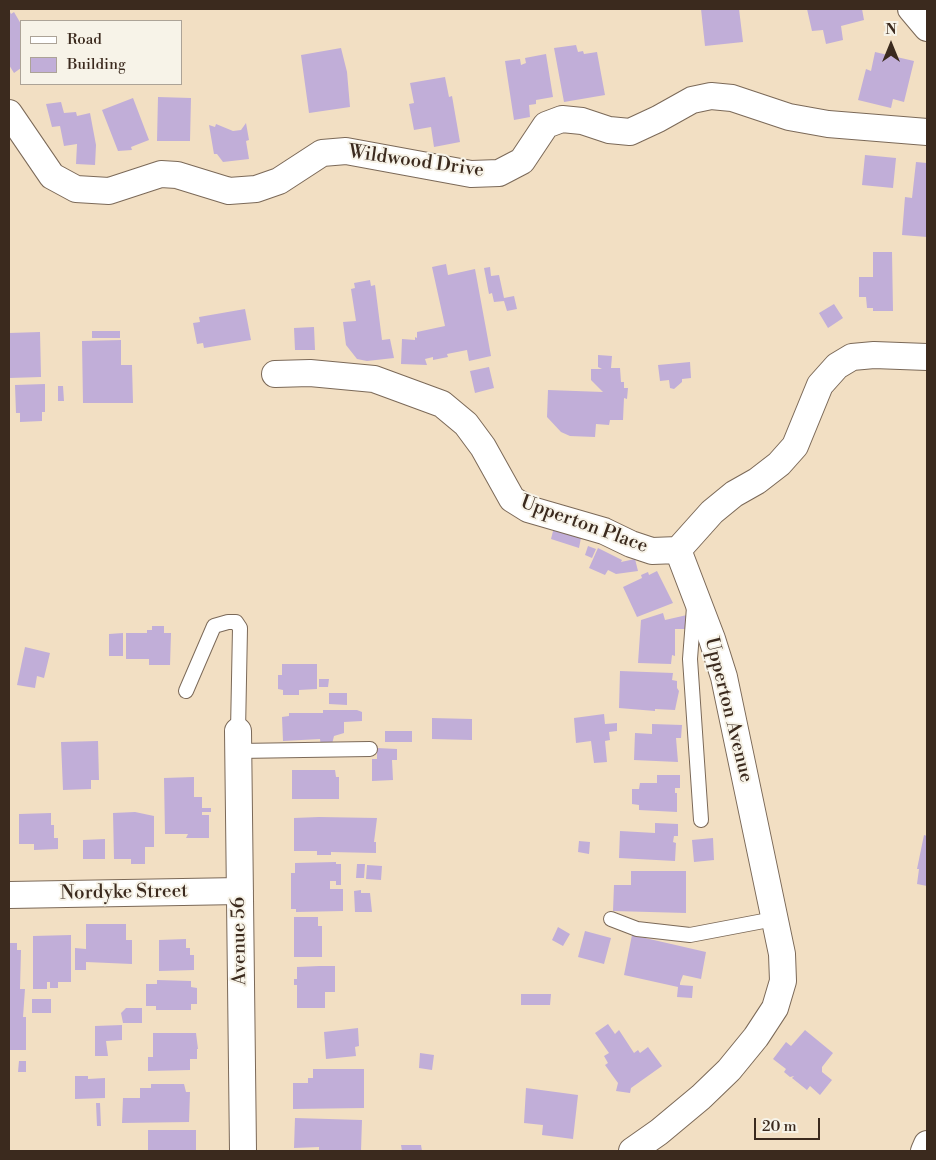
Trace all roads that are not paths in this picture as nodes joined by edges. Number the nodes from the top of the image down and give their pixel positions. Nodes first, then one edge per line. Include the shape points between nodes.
1 (911, 9) edge
2 (927, 28) edge
3 (9, 113) edge
4 (927, 132) edge
5 (927, 357) edge
6 (275, 374) dead end
7 (678, 550) junction
8 (695, 595) junction
9 (186, 691) dead end
10 (238, 741) junction
11 (370, 749) dead end
12 (701, 820) dead end
13 (240, 891) junction
14 (9, 895) edge
15 (611, 919) dead end
16 (774, 919) junction
17 (927, 1144) edge
18 (243, 1151) edge
19 (632, 1151) edge
20 (924, 1151) edge

1 - 2 street
3 - 4 street, Wildwood Drive via 52,176 76,190 109,191 161,174 177,175 229,191 256,190 279,181 322,153 346,151 471,174 499,173 522,161 546,125 562,119 630,132 692,100 711,96 732,98 789,117 828,124
5 - 7 street via 852,357 837,366 820,385 795,446 779,464 712,512
6 - 7 street, Upperton Place via 310,373 374,379 442,404 466,424 512,499 528,509 604,531 652,551
7 - 8 street, Upperton Avenue
8 - 12 lane via 690,658
8 - 16 street, Upperton Avenue via 724,677
9 - 10 lane via 214,626 236,622 240,628
10 - 11 lane
10 - 13 street, Avenue 56
13 - 14 street, Nordyke Street
13 - 18 street, Avenue 56
15 - 16 lane via 637,929 690,935
16 - 19 street, Upperton Avenue via 782,954 783,981 775,1008 729,1070 660,1132
17 - 20 street

